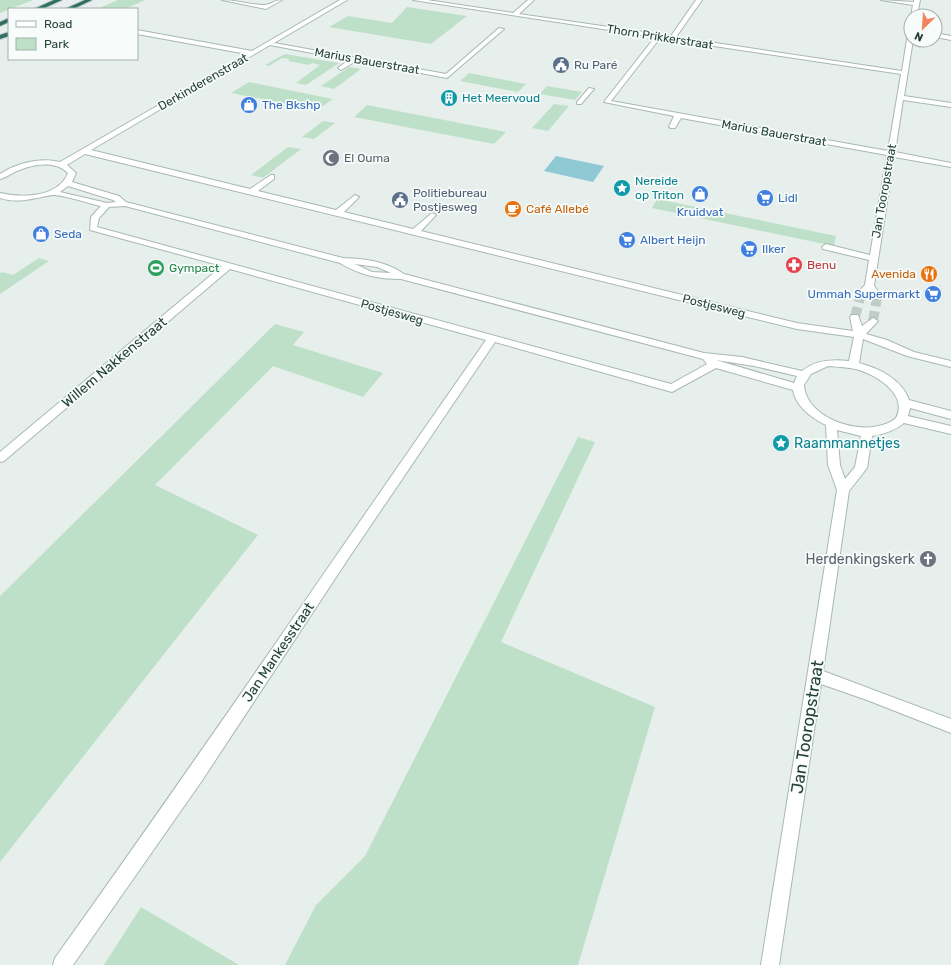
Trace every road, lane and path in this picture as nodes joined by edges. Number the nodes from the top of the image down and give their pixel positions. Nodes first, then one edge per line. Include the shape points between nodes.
1 (59, 0) edge
2 (89, 0) edge
3 (225, 0) edge
4 (279, 0) edge
5 (344, 0) edge
6 (416, 0) edge
7 (531, 0) edge
8 (699, 0) edge
9 (884, 0) edge
10 (916, 2) edge
11 (39, 8) edge
12 (70, 8) edge
13 (514, 15) junction
14 (501, 29) dead end
15 (138, 32) edge
16 (658, 37) junction
17 (672, 39) junction
18 (271, 44) junction
19 (908, 48) edge
20 (254, 53) junction
21 (355, 59) junction
22 (341, 68) dead end
23 (904, 74) junction
24 (591, 89) dead end
25 (899, 97) junction
26 (579, 103) dead end
27 (951, 106) edge
28 (678, 116) junction
29 (673, 126) dead end
30 (84, 151) junction
31 (890, 154) junction
32 (62, 164) junction
33 (951, 165) edge
34 (2, 174) edge
35 (271, 177) dead end
36 (68, 183) junction
37 (52, 192) junction
38 (252, 192) junction
39 (355, 197) dead end
40 (2, 198) edge
41 (125, 204) junction
42 (107, 205) junction
43 (338, 213) junction
44 (432, 215) dead end
45 (414, 232) junction
46 (826, 247) dead end
47 (873, 258) junction
48 (228, 266) junction
49 (869, 286) junction
50 (861, 294) tunnel mouth
51 (877, 297) dead end
52 (855, 317) tunnel mouth
53 (873, 321) tunnel mouth
54 (860, 335) junction
55 (492, 339) junction
56 (704, 356) junction
57 (715, 364) junction
58 (951, 364) edge
59 (853, 365) junction
60 (802, 374) junction
61 (798, 388) junction
62 (905, 403) junction
63 (951, 415) edge
64 (902, 419) junction
65 (831, 423) junction
66 (951, 430) edge
67 (867, 432) junction
68 (0, 458) edge
69 (843, 490) junction
70 (816, 676) junction
71 (951, 726) edge
72 (62, 965) edge
73 (770, 965) edge

1 - 11 highway
2 - 12 highway
3 - 4 street via 266,7
5 - 18 street, Derkinderenstraat
6 - 13 street, Thorn Prikkerstraat
7 - 13 street
8 - 17 street
9 - 10 street
13 - 16 street, Thorn Prikkerstraat
14 - 21 street, Marius Bauerstraat via 447,76
15 - 20 street
16 - 17 street, Thorn Prikkerstraat
16 - 28 street, Marius Bauerstraat via 608,102
17 - 23 street, Thorn Prikkerstraat
18 - 20 street, Derkinderenstraat
18 - 21 street, Marius Bauerstraat
19 - 23 street, Jan Tooropstraat
20 - 30 street, Derkinderenstraat
21 - 22 street
23 - 25 street, Jan Tooropstraat
24 - 26 street
25 - 27 street
25 - 31 street, Jan Tooropstraat
28 - 29 street
28 - 31 street, Marius Bauerstraat
30 - 32 street, Derkinderenstraat
30 - 38 street, Postjesweg
31 - 33 street, Marius Bauerstraat
31 - 47 street, Jan Tooropstraat
32 - 34 street via 34,164
32 - 36 street via 72,173
35 - 38 street
36 - 37 street
36 - 41 street via 116,198
37 - 40 street via 25,198
37 - 42 street
38 - 43 street, Postjesweg
39 - 43 street
41 - 42 street
41 - 56 street via 343,261 371,275 402,276
42 - 48 street, Postjesweg via 95,217 93,228
43 - 45 street, Postjesweg
44 - 45 street
45 - 54 street, Postjesweg via 797,326
46 - 47 street
47 - 49 street, Jan Tooropstraat
48 - 55 street, Postjesweg
48 - 68 street, Willem Nakkenstraat
49 - 50 street
49 - 51 street
52 - 54 street
53 - 54 street
54 - 58 street, Postjesweg via 911,354
54 - 59 street
55 - 57 street, Postjesweg via 672,388
55 - 72 street, Jan Mankesstraat via 195,776
56 - 57 street
56 - 60 street via 723,356
57 - 61 street
59 - 60 street via 828,363 818,365
59 - 62 street via 887,379
60 - 61 street
61 - 65 street via 801,398 808,407
62 - 63 street
62 - 64 street
64 - 66 street
64 - 67 street via 892,427
65 - 67 street
65 - 69 street, Jan Tooropstraat via 834,465
67 - 69 street via 861,468
69 - 70 street, Jan Tooropstraat
70 - 71 street via 868,693
70 - 73 street, Jan Tooropstraat

